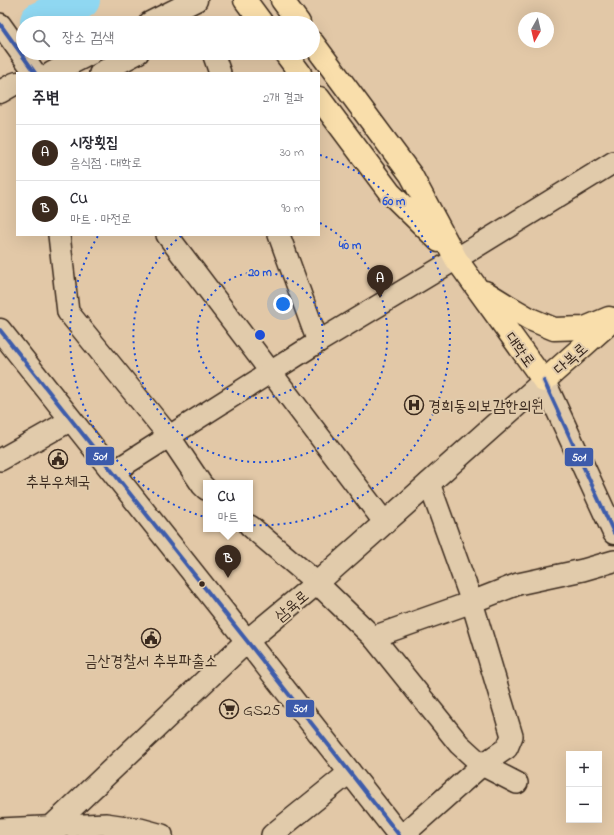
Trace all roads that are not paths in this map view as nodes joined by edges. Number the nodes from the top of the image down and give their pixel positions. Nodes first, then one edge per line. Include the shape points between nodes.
1 (196, 0) edge
2 (245, 0) edge
3 (282, 0) edge
4 (164, 16) edge
5 (257, 16) edge
6 (294, 16) edge
7 (0, 24) edge
8 (16, 46) edge
9 (320, 52) edge
10 (26, 60) edge
11 (77, 60) edge
12 (125, 60) edge
13 (215, 60) edge
14 (290, 60) edge
15 (34, 72) edge
16 (54, 72) edge
17 (102, 72) edge
18 (220, 72) edge
19 (299, 72) edge
20 (320, 99) edge
21 (614, 162) edge
22 (59, 236) edge
23 (168, 236) edge
24 (279, 236) edge
25 (456, 259) junction
26 (475, 285) junction
27 (614, 316) edge
28 (614, 319) edge
29 (0, 330) edge
30 (318, 342) junction
31 (271, 372) junction
32 (544, 381) junction
33 (71, 420) junction
34 (169, 436) junction
35 (0, 460) edge
36 (112, 472) junction
37 (429, 483) junction
38 (203, 486) edge
39 (385, 522) junction
40 (253, 529) edge
41 (614, 533) edge
42 (614, 561) edge
43 (317, 583) junction
44 (472, 602) junction
45 (373, 637) junction
46 (247, 641) junction
47 (482, 765) junction
48 (350, 772) junction
49 (517, 783) dead end
50 (0, 829) edge
51 (47, 831) edge
52 (162, 835) edge
53 (272, 835) edge
54 (398, 835) edge
55 (403, 835) edge

1 - 4 street
2 - 5 main road
3 - 6 main road
7 - 8 street
9 - 25 main road, 대학로 via 411,175
10 - 15 street
11 - 16 street
12 - 17 street
13 - 18 street
14 - 19 main road
20 - 25 main road, 대학로 via 390,193
21 - 25 street
22 - 34 street via 68,312
23 - 31 street
24 - 30 street
25 - 26 main road, 대학로
25 - 30 street
26 - 27 main road via 530,319 554,329 585,328
26 - 32 main road, 대학로
28 - 32 main road, 다복로
29 - 33 street
30 - 31 street
31 - 34 street
31 - 39 street
32 - 37 street, 삼육로
32 - 41 street, 대학로
33 - 35 street
33 - 36 street
34 - 36 street
34 - 38 street
36 - 46 street
37 - 39 street, 삼육로
37 - 44 street
39 - 43 street, 삼육로
40 - 43 street
42 - 44 street via 518,584
43 - 45 street
43 - 46 street, 삼육로
44 - 45 street
44 - 47 street via 512,736 507,748
45 - 47 street via 459,744
46 - 48 street
46 - 51 street, 삼육로
47 - 49 street
47 - 55 street
48 - 53 street
48 - 54 street
50 - 51 street
51 - 52 street via 106,824

